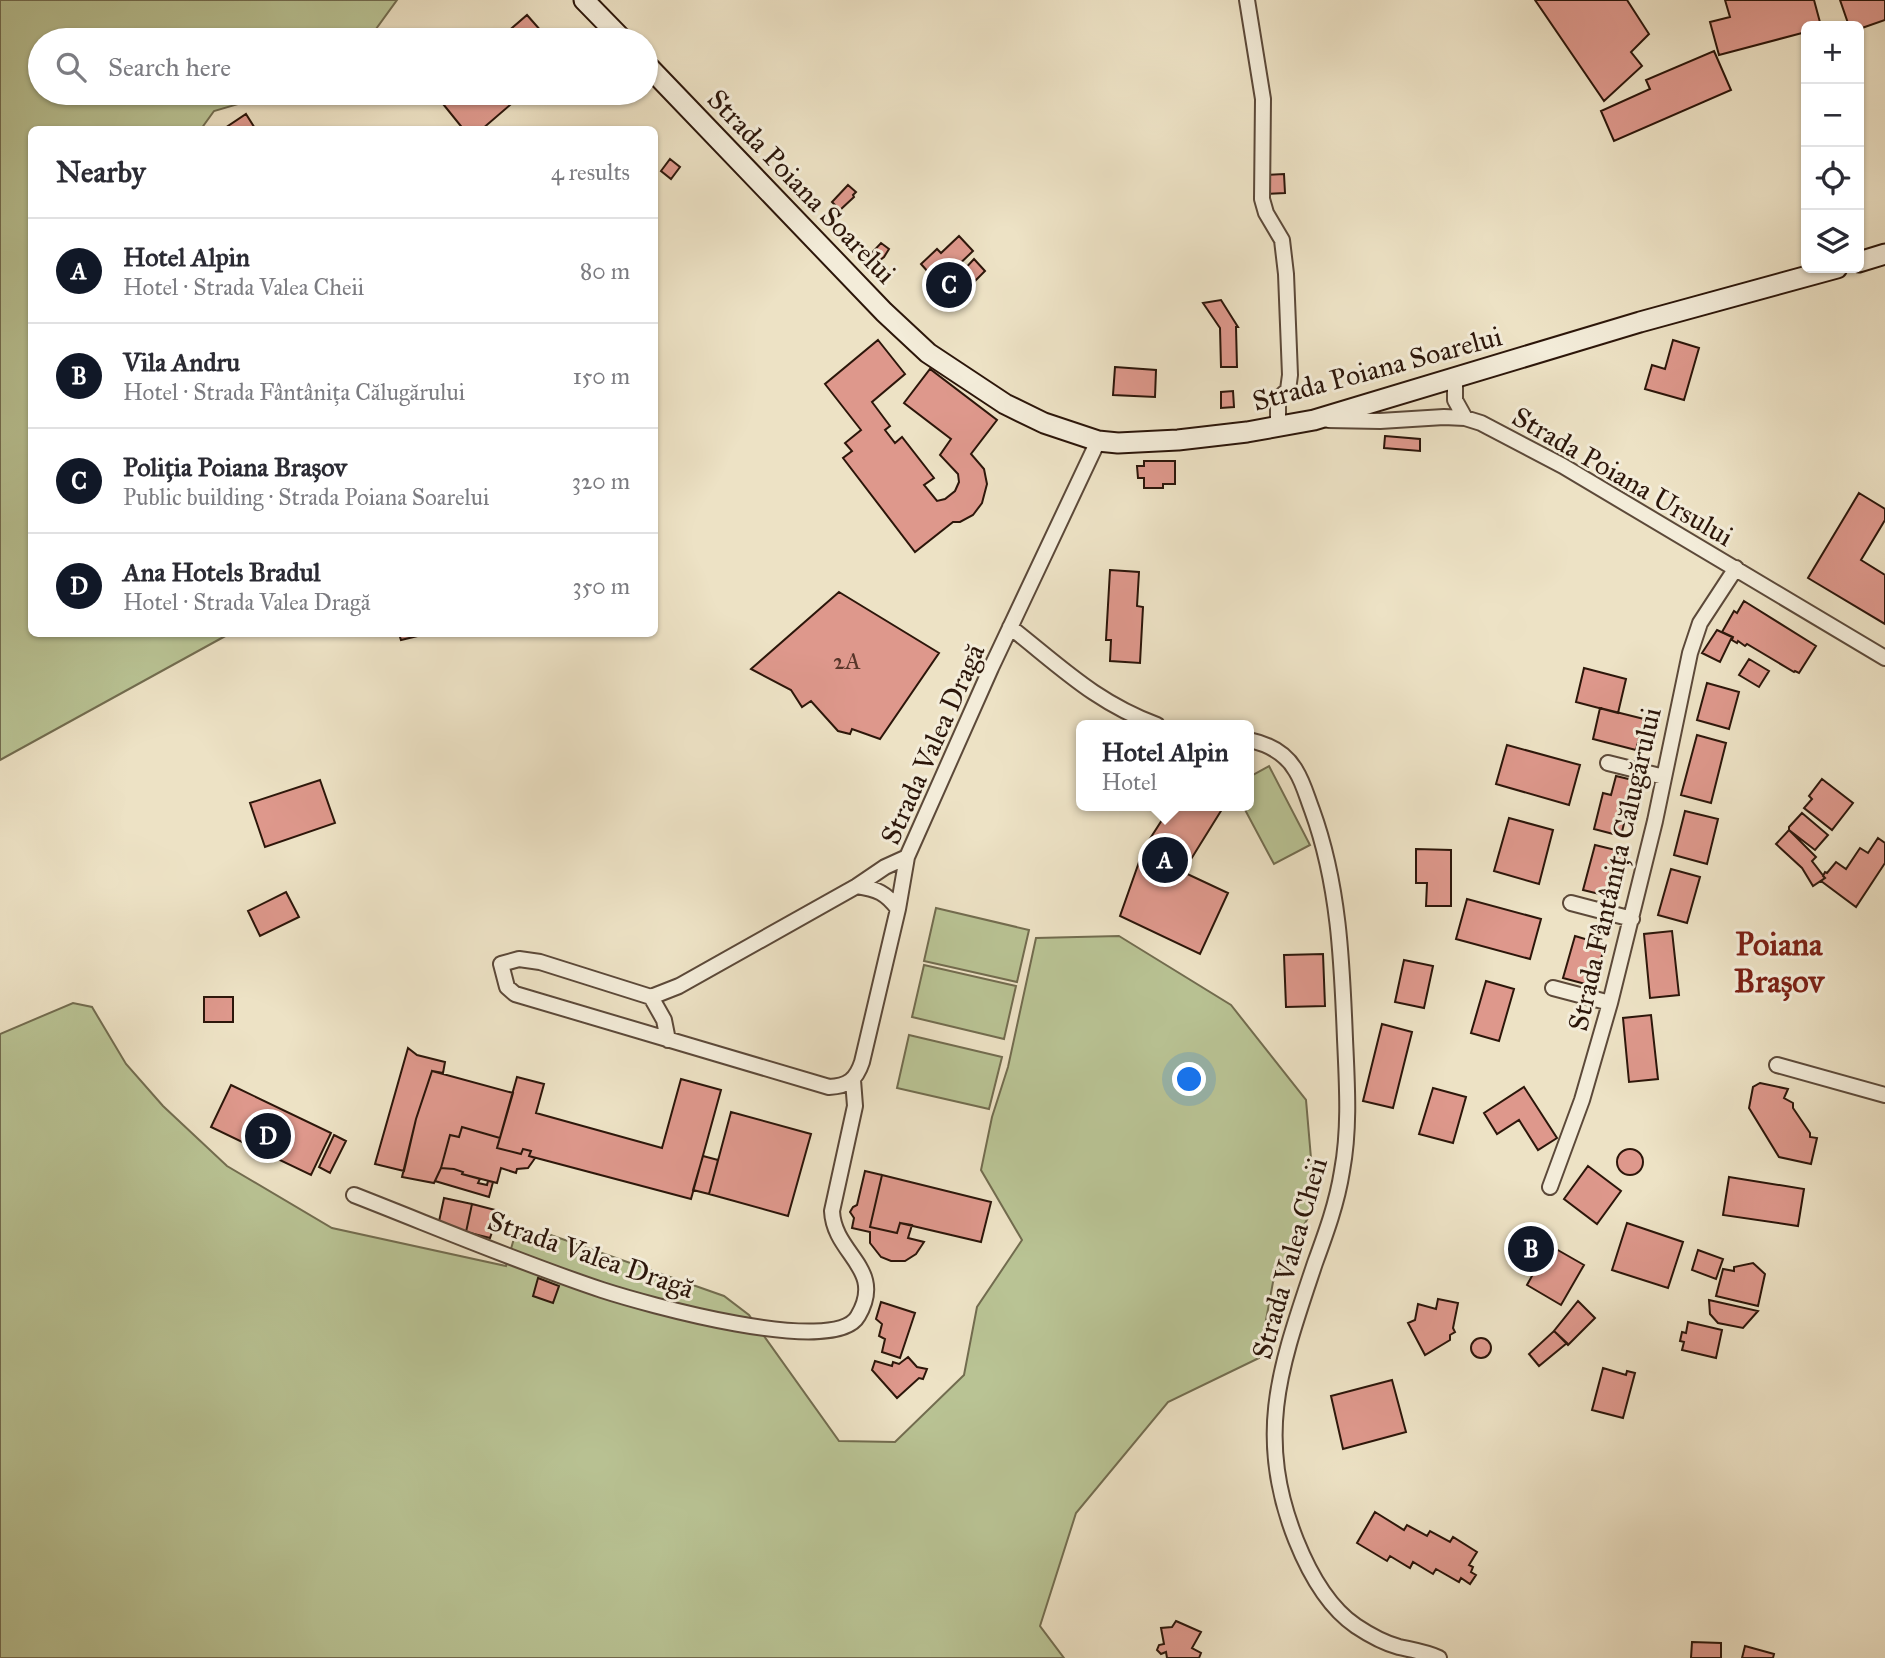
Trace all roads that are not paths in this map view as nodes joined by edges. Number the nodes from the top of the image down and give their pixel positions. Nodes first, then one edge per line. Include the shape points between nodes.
1 (584, 0) edge
2 (1247, 0) edge
3 (611, 28) edge
4 (658, 77) edge
5 (1885, 254) edge
6 (1864, 260) edge
7 (1819, 273) edge
8 (1455, 377) junction
9 (1465, 418) junction
10 (1314, 420) junction
11 (1278, 427) junction
12 (1098, 441) junction
13 (1736, 568) junction
14 (1010, 627) junction
15 (1885, 658) edge
16 (1145, 720) edge
17 (1254, 741) edge
18 (1608, 763) dead end
19 (1664, 777) junction
20 (907, 857) junction
21 (857, 886) junction
22 (1572, 903) dead end
23 (898, 909) junction
24 (1632, 919) junction
25 (1553, 988) dead end
26 (652, 997) junction
27 (1610, 1003) junction
28 (668, 1040) junction
29 (1777, 1065) dead end
30 (853, 1080) junction
31 (1885, 1095) edge
32 (1550, 1187) dead end
33 (354, 1195) dead end
34 (1439, 1658) edge

1 - 3 street
2 - 11 street via 1263,99 1262,199 1282,240 1286,274 1290,375 1288,390 1278,399
4 - 12 street, Strada Poiana Soarelui via 928,353 1005,404
5 - 6 street
7 - 8 street, Strada Poiana Soarelui
8 - 9 street via 1455,400
8 - 10 street, Strada Poiana Soarelui
9 - 10 street, Strada Poiana Ursului
9 - 13 street, Strada Poiana Ursului via 1563,467
10 - 11 street, Strada Poiana Soarelui
11 - 12 street, Strada Poiana Soarelui via 1167,441
12 - 14 street, Strada Valea Dragă
13 - 15 street, Strada Poiana Ursului
13 - 19 street, Strada Fântânița Călugărului via 1700,623
14 - 16 street via 1108,704
14 - 20 street, Strada Valea Dragă
17 - 34 street, Strada Valea Cheii via 1284,755 1296,770 1320,831 1332,879 1348,1114 1333,1212 1281,1373 1274,1456 1279,1490 1302,1554 1336,1608 1374,1636
18 - 19 street
19 - 24 street, Strada Fântânița Călugărului
20 - 21 street
20 - 23 street, Strada Valea Dragă
21 - 23 street via 879,890
21 - 26 street
22 - 24 street
23 - 30 street, Strada Valea Dragă via 862,1062
24 - 27 street, Strada Fântânița Călugărului
25 - 27 street
26 - 28 street
26 - 28 street via 540,962 519,959 501,964 507,987 515,994
27 - 32 street, Strada Fântânița Călugărului
28 - 30 street via 829,1087 842,1087
29 - 31 street
30 - 33 street, Strada Valea Dragă via 855,1106 832,1211 837,1235 867,1282 867,1297 857,1320 834,1331 799,1332 708,1319 603,1290

